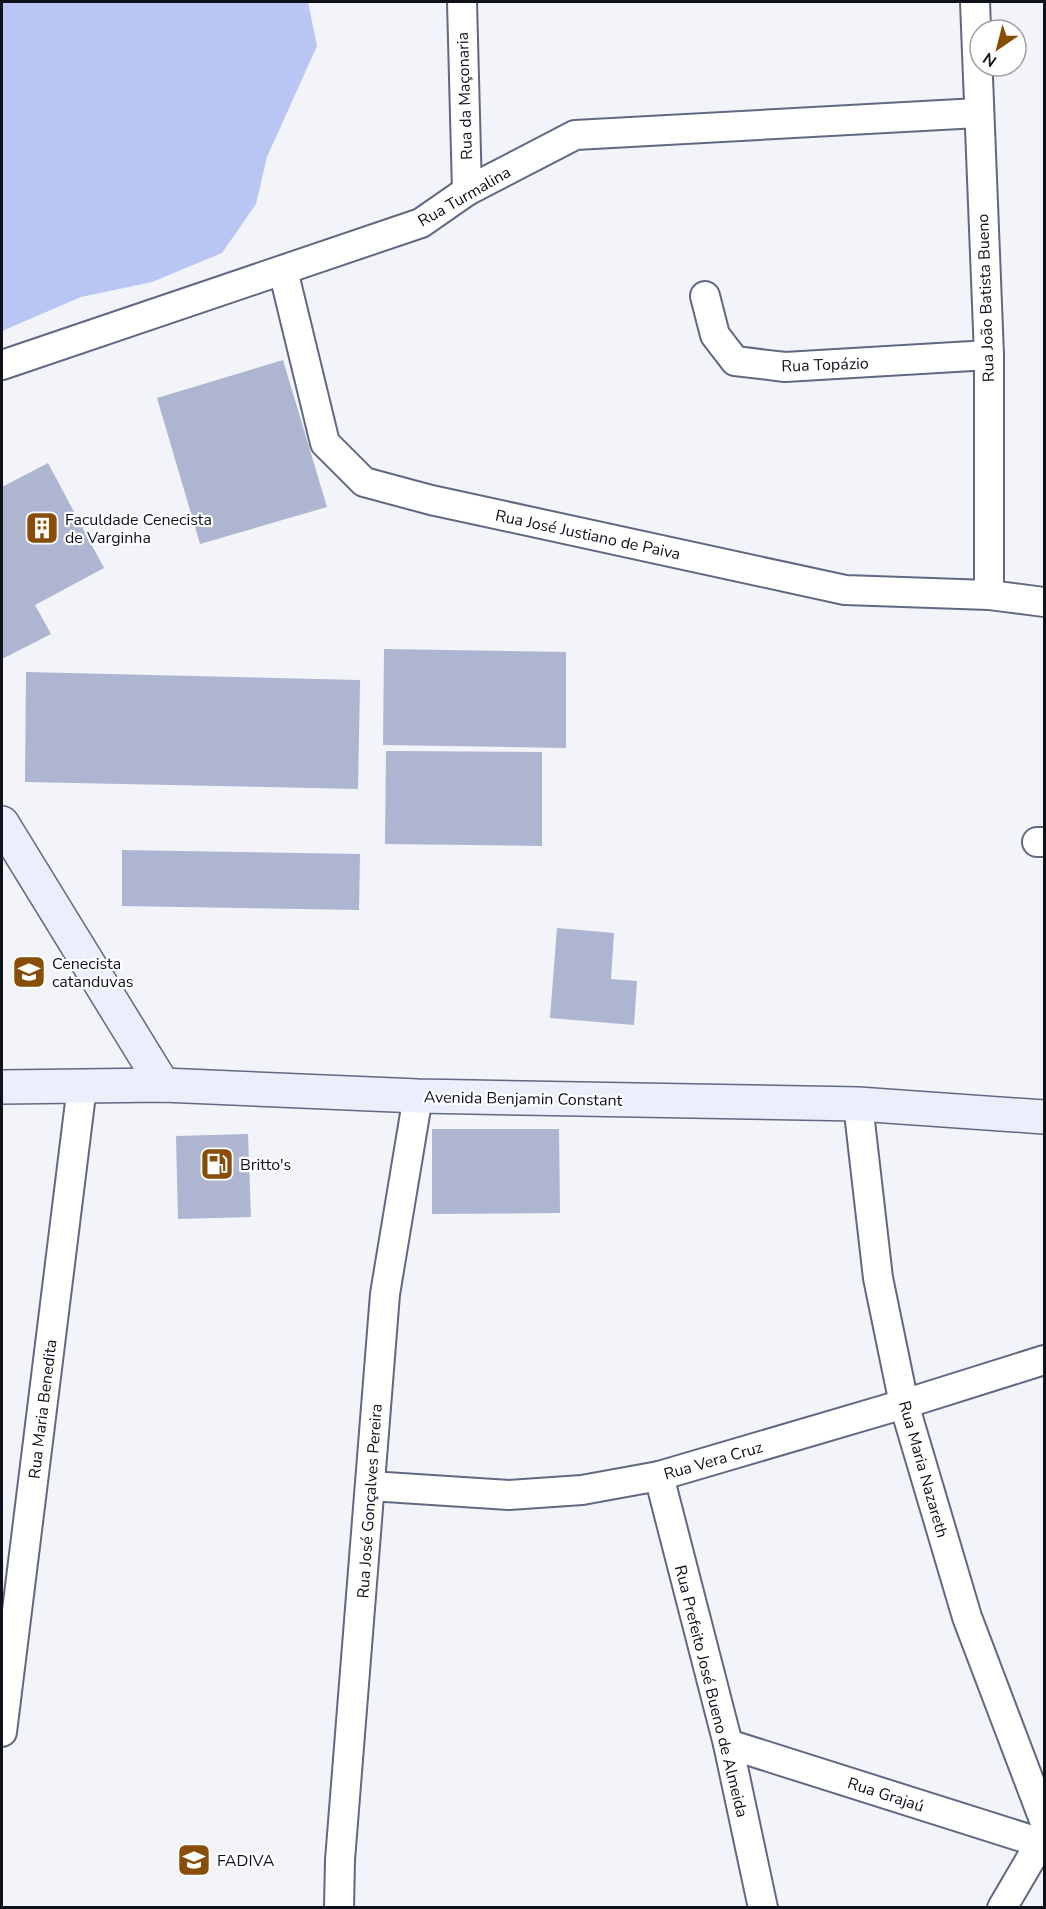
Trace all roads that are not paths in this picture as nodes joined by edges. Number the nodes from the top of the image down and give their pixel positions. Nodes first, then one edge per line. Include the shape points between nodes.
1 (462, 2) edge
2 (975, 2) edge
3 (978, 113) junction
4 (467, 191) junction
5 (283, 270) junction
6 (705, 296) dead end
7 (989, 355) junction
8 (2, 365) edge
9 (989, 595) junction
10 (1044, 602) edge
11 (2, 823) edge
12 (163, 1084) junction
13 (82, 1086) junction
14 (2, 1087) edge
15 (418, 1096) junction
16 (858, 1104) junction
17 (1044, 1118) edge
18 (1044, 1360) edge
19 (904, 1404) junction
20 (659, 1476) junction
21 (370, 1486) junction
22 (2, 1732) edge
23 (728, 1744) junction
24 (1043, 1836) edge
25 (339, 1908) edge
26 (763, 1908) edge
27 (1002, 1908) edge

1 - 4 street, Rua da Maçonaria
2 - 3 street, Rua João Batista Bueno
3 - 4 street, Rua Turmalina via 575,135
3 - 7 street, Rua João Batista Bueno
4 - 5 street, Rua Turmalina via 421,224
5 - 8 street, Rua Turmalina
5 - 9 street, Rua José Justiano de Paiva via 325,443 364,482 845,590
6 - 7 street, Rua Topázio via 715,335 735,361 785,367
7 - 9 street, Rua João Batista Bueno
9 - 10 street, Rua José Justiano de Paiva
11 - 12 main road
12 - 13 main road, Avenida Benjamin Constant
12 - 15 main road, Avenida Benjamin Constant
13 - 14 main road, Avenida Benjamin Constant
13 - 22 street, Rua Maria Benedita
15 - 16 main road, Avenida Benjamin Constant
15 - 21 street, Rua José Gonçalves Pereira via 385,1294
16 - 17 main road, Avenida Benjamin Constant
16 - 19 street, Rua Maria Nazareth via 878,1278
18 - 19 street, Rua Vera Cruz
19 - 20 street, Rua Vera Cruz
19 - 24 street, Rua Maria Nazareth via 967,1617
20 - 21 street, Rua Vera Cruz via 582,1490 509,1495
20 - 23 street, Rua Prefeito José Bueno de Almeida
21 - 25 street, Rua José Gonçalves Pereira
23 - 24 street, Rua Grajaú
23 - 26 street, Rua Prefeito José Bueno de Almeida
24 - 27 street

